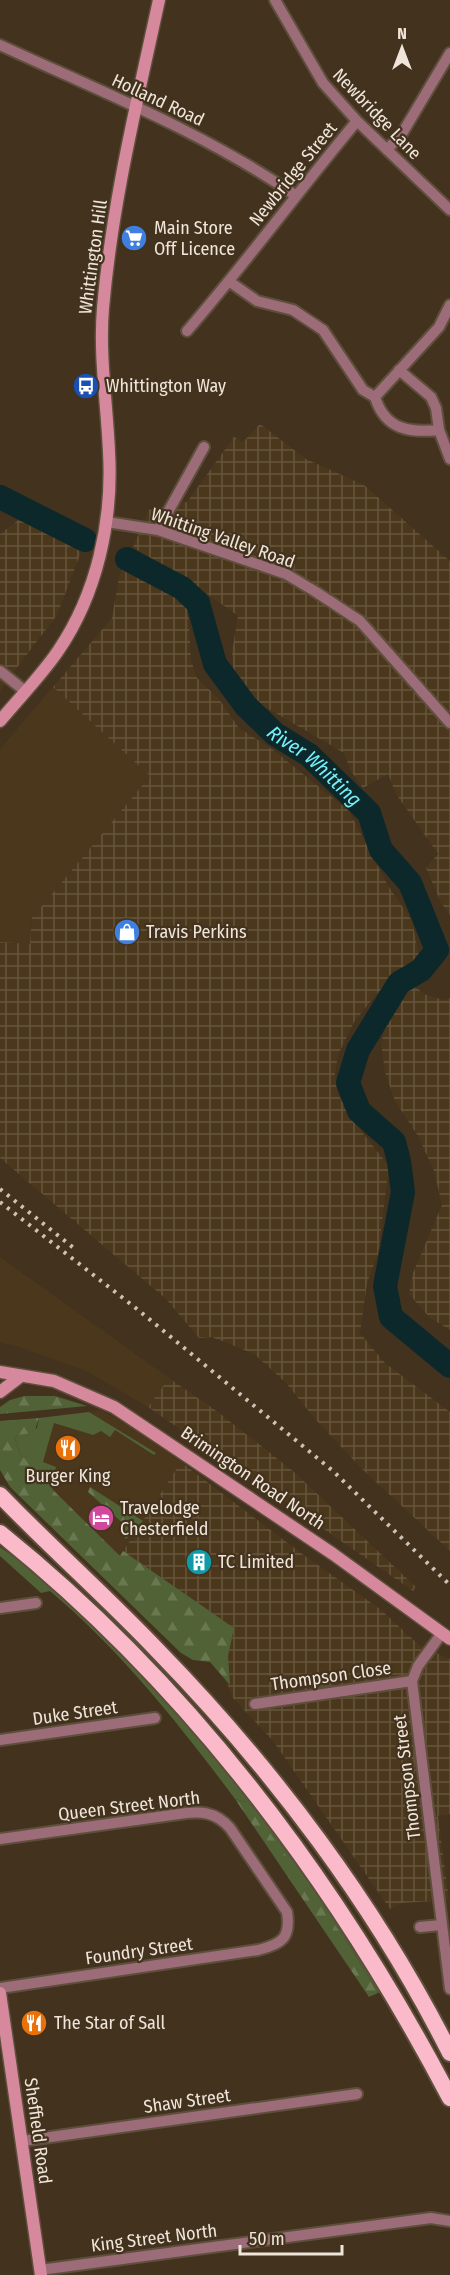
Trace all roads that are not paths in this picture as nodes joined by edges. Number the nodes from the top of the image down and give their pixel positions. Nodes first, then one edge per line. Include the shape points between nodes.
1 (159, 0) edge
2 (275, 0) edge
3 (0, 45) edge
4 (450, 53) edge
5 (136, 106) junction
6 (357, 121) junction
7 (387, 150) junction
8 (295, 195) junction
9 (450, 210) edge
10 (230, 282) junction
11 (450, 305) edge
12 (187, 331) dead end
13 (399, 370) junction
14 (375, 397) junction
15 (439, 430) junction
16 (204, 447) dead end
17 (450, 459) edge
18 (107, 522) junction
19 (158, 530) junction
20 (0, 671) edge
21 (25, 691) junction
22 (0, 721) edge
23 (450, 723) edge
24 (0, 1372) edge
25 (21, 1376) junction
26 (0, 1392) edge
27 (0, 1495) edge
28 (0, 1533) edge
29 (36, 1603) dead end
30 (0, 1608) edge
31 (446, 1636) edge
32 (412, 1681) junction
33 (255, 1704) dead end
34 (156, 1718) dead end
35 (0, 1740) edge
36 (0, 1839) edge
37 (441, 1925) junction
38 (420, 1927) dead end
39 (282, 1943) joint
40 (450, 1989) edge
41 (0, 1990) edge
42 (450, 2053) edge
43 (357, 2094) dead end
44 (450, 2098) edge
45 (22, 2141) junction
46 (450, 2221) edge
47 (40, 2272) edge

1 - 5 main road, Whittington Hill
2 - 6 street, Newbridge Lane via 322,83
3 - 5 street, Holland Road
4 - 7 street via 403,132
5 - 8 street, Holland Road via 246,162
5 - 18 main road, Whittington Hill via 110,242 102,320 110,453
6 - 7 street, Newbridge Lane
6 - 8 street, Newbridge Street
7 - 9 street, Newbridge Lane
8 - 10 street, Newbridge Street
10 - 12 street, Newbridge Street
10 - 14 street via 257,301 293,310 322,330 363,390
11 - 13 street via 439,327
13 - 14 street
13 - 15 street via 430,397
14 - 15 street via 378,406 398,427 412,432
15 - 17 street
16 - 19 street
18 - 19 street, Whitting Valley Road
18 - 21 main road, Whittington Hill via 95,571 66,638
19 - 23 street, Whitting Valley Road via 286,574 360,621
20 - 21 street
21 - 22 main road, Whittington Hill
24 - 25 main road, Brimington Road North
25 - 26 main road
25 - 31 main road, Brimington Road North via 54,1381 114,1407 333,1554
27 - 42 highway via 160,1652 272,1780 364,1906
28 - 44 highway via 129,1648 212,1738 325,1887 376,1964
29 - 30 street
31 - 32 street via 418,1666
32 - 33 street, Thompson Close
32 - 37 street, Thompson Street
34 - 35 street, Duke Street
36 - 39 street, Queen Street North via 208,1812 230,1828 287,1912 287,1936
37 - 38 street
37 - 40 street, Thompson Street
39 - 41 street, Foundry Street
41 - 45 main road, Sheffield Road
43 - 45 street, Shaw Street
45 - 47 main road, Sheffield Road
46 - 47 street, King Street North via 432,2218

